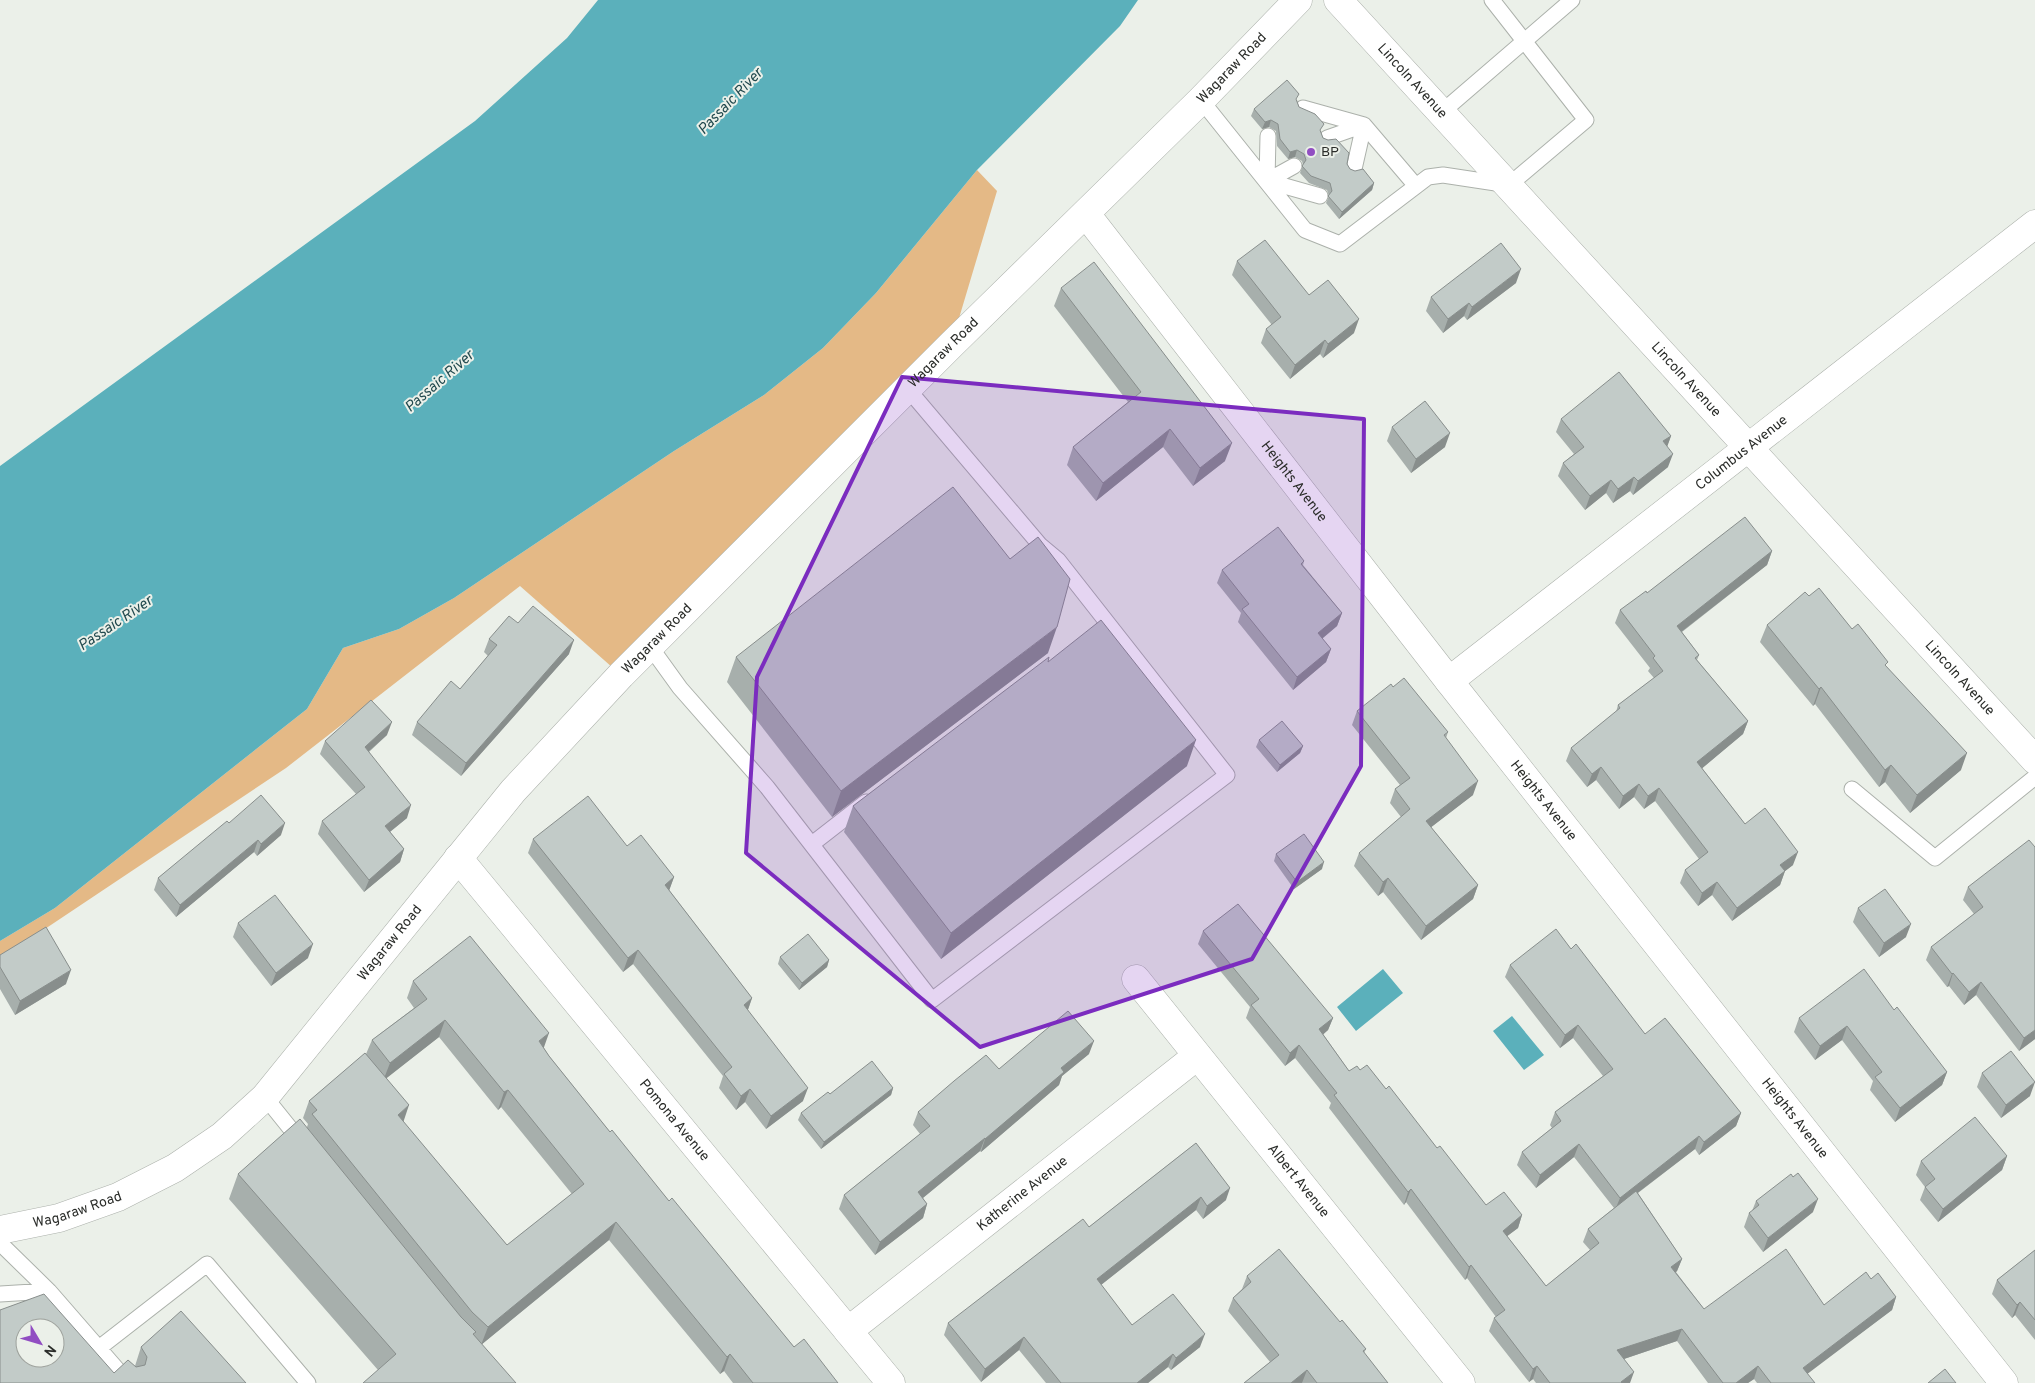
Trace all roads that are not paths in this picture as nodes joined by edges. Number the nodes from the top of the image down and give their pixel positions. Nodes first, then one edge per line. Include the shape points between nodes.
1 (1298, 0) edge
2 (1338, 0) edge
3 (1492, 0) edge
4 (1572, 0) edge
5 (1525, 43) junction
6 (1201, 100) junction
7 (1303, 108) edge
8 (1442, 112) junction
9 (1364, 125) junction
10 (1268, 136) dead end
11 (1327, 138) edge
12 (1294, 166) dead end
13 (1354, 169) edge
14 (1267, 181) junction
15 (1510, 185) junction
16 (1416, 186) junction
17 (1320, 196) dead end
18 (1086, 214) junction
19 (2035, 224) edge
20 (907, 388) junction
21 (1748, 446) junction
22 (1106, 620) junction
23 (1090, 632) edge
24 (650, 645) junction
25 (1449, 680) junction
26 (2035, 760) edge
27 (2035, 778) edge
28 (1852, 790) dead end
29 (875, 795) edge
30 (812, 844) junction
31 (458, 858) junction
32 (1136, 979) dead end
33 (1197, 1056) junction
34 (265, 1097) junction
35 (309, 1151) edge
36 (0, 1230) edge
37 (0, 1243) edge
38 (49, 1291) junction
39 (0, 1294) edge
40 (848, 1330) junction
41 (99, 1348) junction
42 (129, 1383) edge
43 (308, 1383) edge
44 (891, 1383) edge
45 (1461, 1383) edge
46 (2004, 1383) edge

1 - 6 street, Wagaraw Road
2 - 8 street, Lincoln Avenue
3 - 5 lane
4 - 5 lane
5 - 8 lane
5 - 15 lane via 1586,120
6 - 14 lane
6 - 18 street, Wagaraw Road
7 - 9 lane
8 - 15 street, Lincoln Avenue
9 - 11 lane
9 - 13 lane
9 - 16 lane
10 - 14 lane
12 - 14 lane
14 - 16 lane via 1305,230 1340,244
14 - 17 lane
15 - 16 lane via 1443,175 1428,178
15 - 21 street, Lincoln Avenue
18 - 20 street, Wagaraw Road
18 - 25 street, Heights Avenue
19 - 21 street, Columbus Avenue
20 - 22 lane via 1040,545 1058,560
20 - 24 street, Wagaraw Road
21 - 25 street, Columbus Avenue
21 - 26 street, Lincoln Avenue
22 - 23 lane
22 - 30 lane via 1227,775 932,1000
24 - 30 lane via 680,688
24 - 31 street, Wagaraw Road via 513,791
25 - 46 street, Heights Avenue
27 - 28 lane via 1935,858
29 - 30 lane
31 - 34 street, Wagaraw Road
31 - 40 street, Pomona Avenue
32 - 33 street, Albert Avenue
33 - 40 street, Katherine Avenue
33 - 45 street, Albert Avenue
34 - 35 lane
34 - 36 street, Wagaraw Road via 222,1136 175,1168 118,1197 59,1218
37 - 38 lane
38 - 39 lane
38 - 41 lane
40 - 44 street, Pomona Avenue
41 - 42 lane
41 - 43 lane via 207,1264

